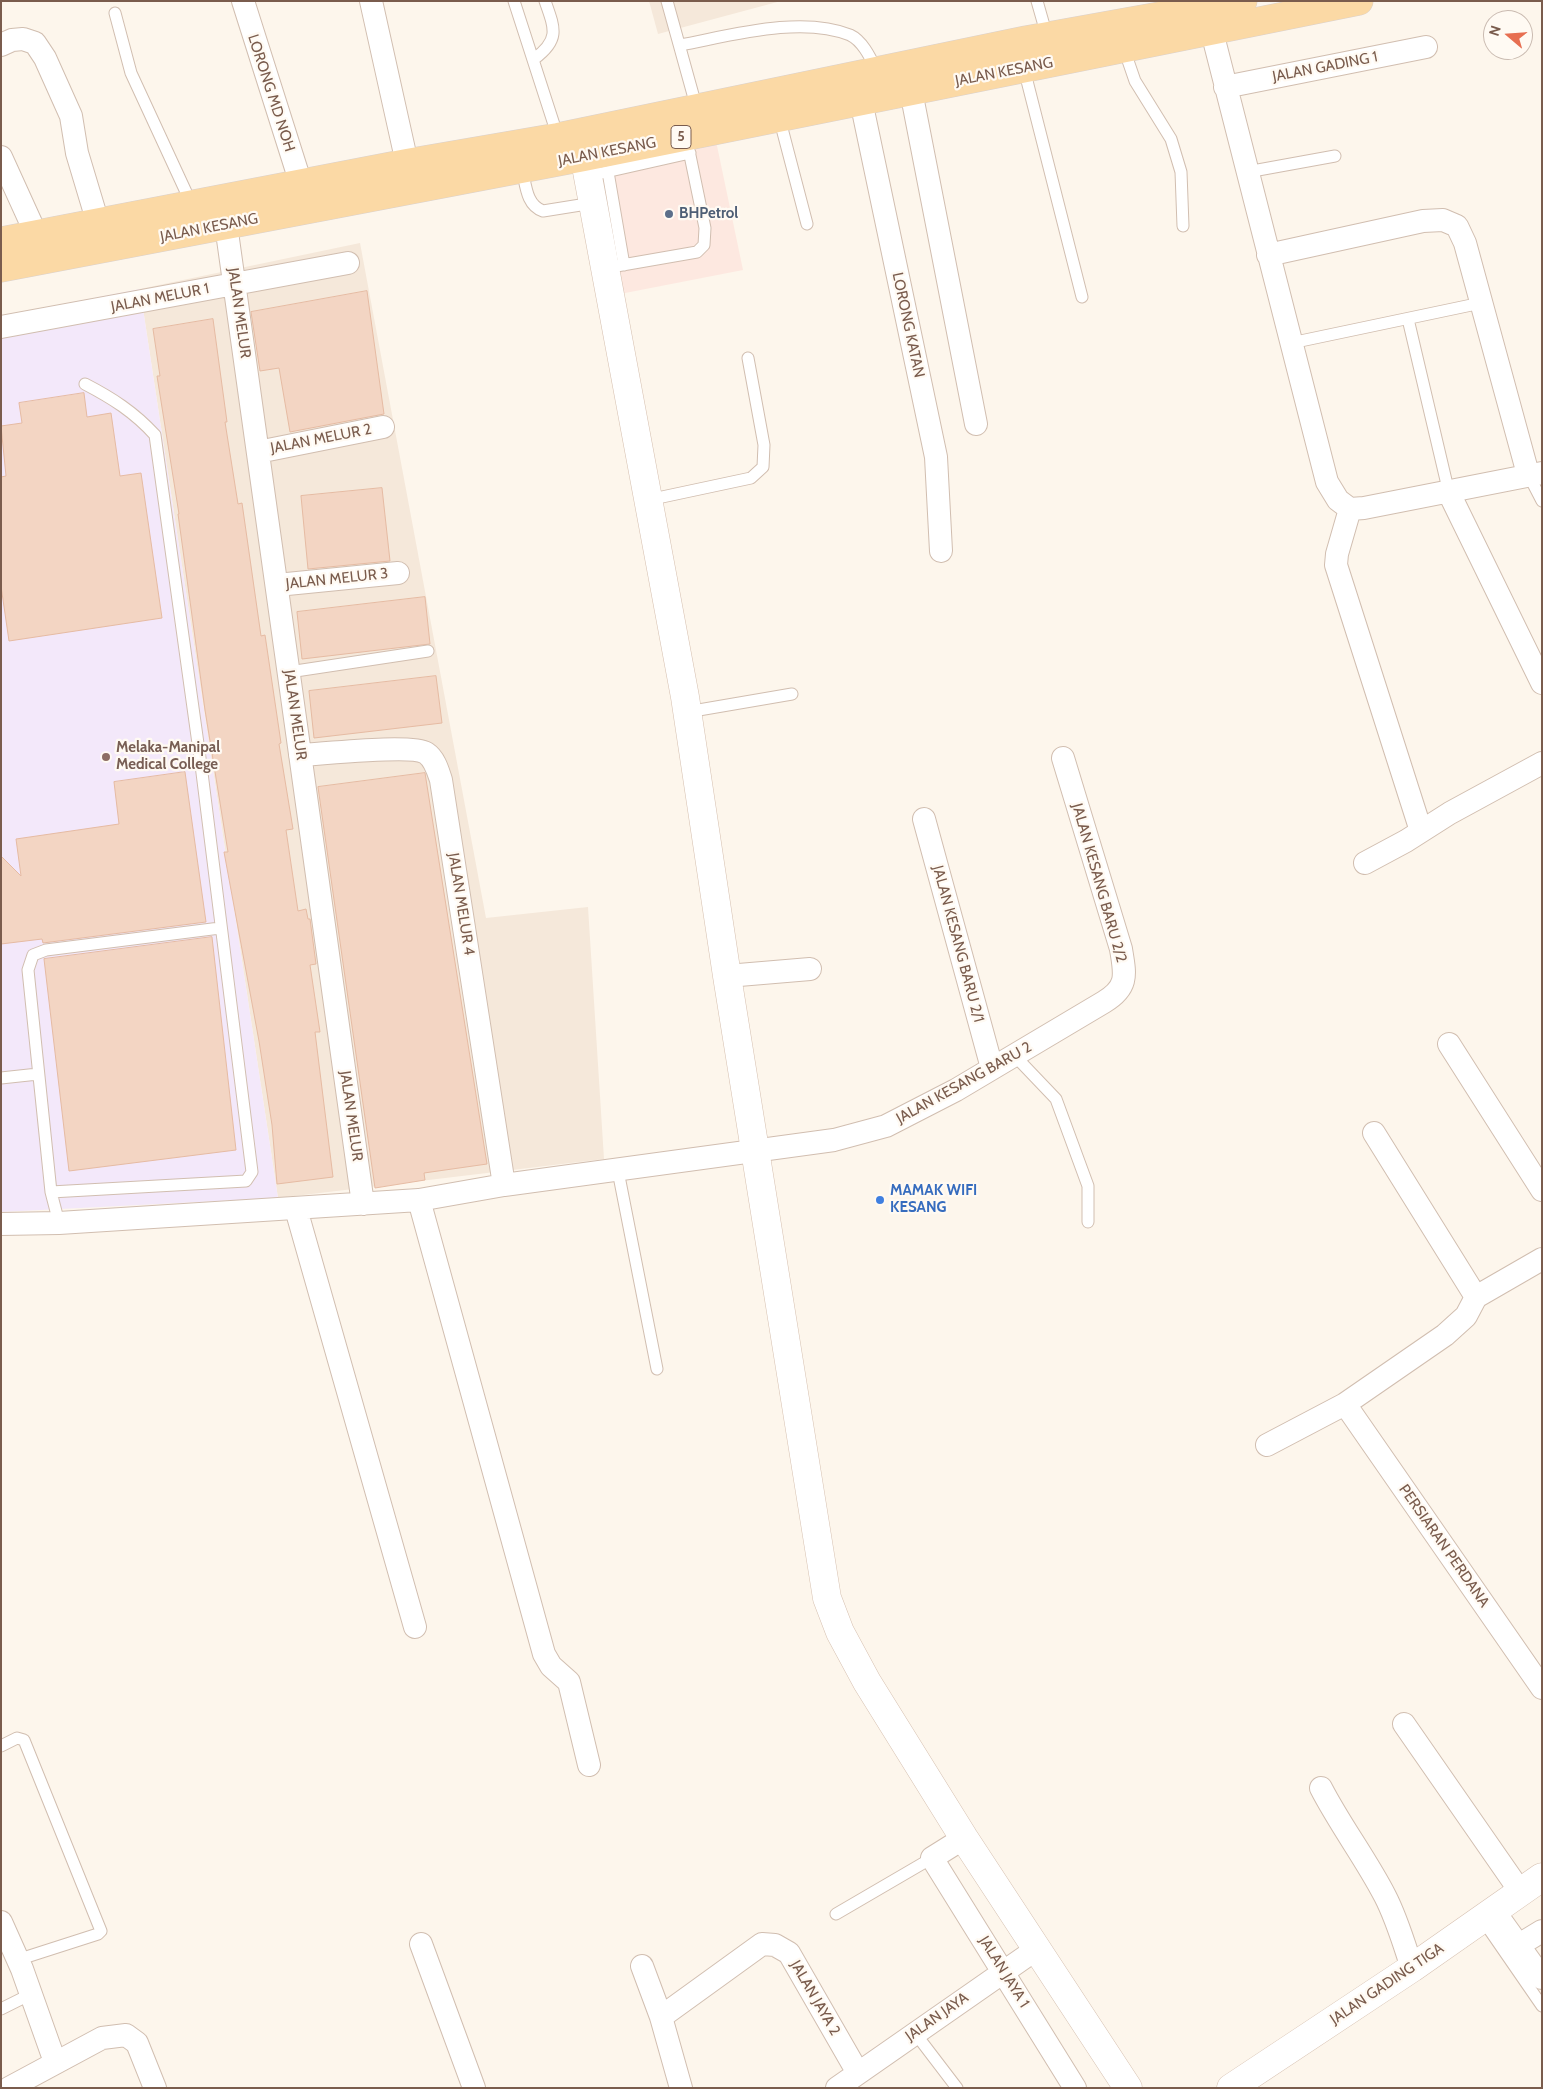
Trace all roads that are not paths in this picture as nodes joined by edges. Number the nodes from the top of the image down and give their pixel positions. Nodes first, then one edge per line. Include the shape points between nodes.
1 (242, 1) edge
2 (371, 1) edge
3 (514, 1) edge
4 (545, 1) edge
5 (667, 1) edge
6 (1243, 1) edge
7 (1359, 1) edge
8 (1037, 3) edge
9 (1154, 6) edge
10 (114, 13) dead end
11 (1044, 28) junction
12 (1212, 32) junction
13 (1, 45) edge
14 (680, 45) junction
15 (1426, 47) dead end
16 (1124, 49) junction
17 (534, 59) junction
18 (872, 62) junction
19 (1024, 69) junction
20 (1225, 87) junction
21 (911, 91) junction
22 (694, 97) junction
23 (861, 101) junction
24 (779, 117) junction
25 (402, 140) junction
26 (688, 145) junction
27 (579, 150) junction
28 (1, 156) edge
29 (1335, 156) dead end
30 (522, 169) junction
31 (1247, 172) junction
32 (300, 184) junction
33 (593, 203) junction
34 (192, 205) junction
35 (98, 223) junction
36 (807, 224) dead end
37 (226, 225) junction
38 (1183, 226) dead end
39 (36, 234) junction
40 (1, 241) edge
41 (1268, 255) junction
42 (348, 263) dead end
43 (614, 266) junction
44 (1, 268) edge
45 (234, 284) junction
46 (1082, 297) dead end
47 (1481, 303) junction
48 (1408, 319) junction
49 (1, 327) edge
50 (1291, 344) junction
51 (748, 358) dead end
52 (84, 384) dead end
53 (976, 424) dead end
54 (383, 427) dead end
55 (258, 452) junction
56 (1535, 473) edge
57 (1449, 493) junction
58 (648, 500) junction
59 (1542, 501) edge
60 (1350, 509) junction
61 (941, 551) dead end
62 (398, 573) dead end
63 (277, 585) junction
64 (428, 651) dead end
65 (289, 672) junction
66 (1542, 683) edge
67 (792, 694) dead end
68 (688, 712) junction
69 (300, 755) junction
70 (1063, 758) dead end
71 (1542, 763) edge
72 (924, 819) dead end
73 (1421, 831) junction
74 (1365, 863) dead end
75 (220, 928) junction
76 (810, 970) dead end
77 (727, 976) junction
78 (1104, 1002) joint
79 (1449, 1044) dead end
80 (1014, 1055) junction
81 (992, 1068) junction
82 (38, 1074) junction
83 (1, 1078) edge
84 (1374, 1133) dead end
85 (756, 1152) junction
86 (618, 1171) junction
87 (504, 1185) junction
88 (1542, 1190) edge
89 (51, 1192) junction
90 (419, 1200) junction
91 (363, 1204) junction
92 (296, 1209) junction
93 (1088, 1222) dead end
94 (59, 1223) junction
95 (1, 1224) edge
96 (1542, 1259) edge
97 (1476, 1297) junction
98 (657, 1369) dead end
99 (1345, 1404) junction
100 (1267, 1445) dead end
101 (415, 1627) dead end
102 (1542, 1688) edge
103 (1404, 1724) dead end
104 (1, 1746) edge
105 (589, 1765) dead end
106 (1321, 1788) dead end
107 (964, 1838) junction
108 (932, 1858) junction
109 (1531, 1884) edge
110 (836, 1914) dead end
111 (1488, 1915) junction
112 (1, 1922) edge
113 (1542, 1932) edge
114 (421, 1944) dead end
115 (1519, 1945) junction
116 (1038, 1948) junction
117 (17, 1960) junction
118 (642, 1966) dead end
119 (1412, 1968) junction
120 (1004, 1971) junction
121 (1542, 1978) edge
122 (30, 1994) junction
123 (1542, 2006) edge
124 (1, 2009) edge
125 (661, 2017) junction
126 (915, 2033) junction
127 (55, 2062) junction
128 (858, 2072) junction
129 (1246, 2084) edge
130 (8, 2088) edge
131 (155, 2088) edge
132 (474, 2088) edge
133 (681, 2088) edge
134 (837, 2088) edge
135 (957, 2088) edge
136 (1075, 2088) edge
137 (1128, 2088) edge

1 - 32 street, LORONG MD NOH
2 - 25 street
3 - 17 lane
4 - 17 lane via 554,24 553,37 547,50
5 - 14 lane
6 - 9 main road, JALAN KESANG / 5
7 - 12 main road, JALAN KESANG / 5
8 - 11 lane
9 - 11 main road, JALAN KESANG / 5
10 - 34 lane via 131,73
11 - 18 main road, JALAN KESANG / 5
12 - 16 main road, JALAN KESANG / 5
12 - 20 street
13 - 35 street via 23,39 35,44 45,58 71,116 77,153
14 - 18 lane via 779,28 814,28 851,35
14 - 22 lane
15 - 20 street, JALAN GADING 1
16 - 19 main road, JALAN KESANG / 5
16 - 38 lane via 1135,81 1171,139 1181,172
17 - 27 lane via 548,100
18 - 22 main road, JALAN KESANG / 5
19 - 21 main road, JALAN KESANG / 5
19 - 46 lane
20 - 31 street
21 - 23 main road, JALAN KESANG / 5
21 - 53 street
22 - 27 main road, JALAN KESANG / 5
23 - 24 main road, JALAN KESANG / 5
23 - 61 street, LORONG KATAN via 936,458
24 - 26 main road, JALAN KESANG / 5
24 - 36 lane
25 - 27 main road, JALAN KESANG / 5
25 - 32 main road, JALAN KESANG / 5
26 - 27 main road, JALAN KESANG / 5
26 - 43 lane via 705,228 704,245 696,252
27 - 30 main road, JALAN KESANG / 5
27 - 33 street
27 - 43 lane
28 - 39 street
29 - 31 lane
30 - 33 lane via 530,203 536,209 543,211
30 - 37 main road, JALAN KESANG / 5
31 - 41 street
32 - 34 main road, JALAN KESANG / 5
33 - 43 street
34 - 35 main road, JALAN KESANG / 5
35 - 39 main road, JALAN KESANG / 5
37 - 44 main road, JALAN KESANG / 5
37 - 45 street, JALAN MELUR
39 - 40 main road, JALAN KESANG / 5
41 - 47 street via 1423,221 1443,220 1457,226 1465,243
41 - 50 street
42 - 45 street, JALAN MELUR 1
43 - 58 street
45 - 49 street, JALAN MELUR 1
45 - 55 street, JALAN MELUR
47 - 48 lane
47 - 56 street
48 - 50 lane
48 - 57 lane
50 - 60 street via 1327,482 1338,500
51 - 58 lane via 764,445 763,467 751,478
52 - 75 lane via 118,401 155,435
54 - 55 street, JALAN MELUR 2
55 - 63 street, JALAN MELUR
56 - 57 street
56 - 59 lane
57 - 60 street
57 - 66 street
58 - 68 street
60 - 73 street via 1336,554 1336,565
62 - 63 street, JALAN MELUR 3
63 - 65 street, JALAN MELUR
64 - 65 lane
65 - 69 street, JALAN MELUR
67 - 68 lane
68 - 77 street
69 - 87 street, JALAN MELUR 4 via 408,749 426,753 434,761 441,780
69 - 91 street, JALAN MELUR
70 - 78 street, JALAN KESANG BARU 2/2 via 1121,949 1125,978 1116,995
71 - 73 street
72 - 81 street, JALAN KESANG BARU 2/1
73 - 74 street
75 - 82 lane via 46,950 33,955 28,970
75 - 89 lane via 252,1172 250,1177 246,1181
76 - 77 street
77 - 85 street
78 - 80 street, JALAN KESANG BARU 2
79 - 88 street
80 - 81 street, JALAN KESANG BARU 2
80 - 93 lane via 1056,1099 1088,1186
81 - 85 street, JALAN KESANG BARU 2 via 886,1126 834,1140
82 - 83 lane
82 - 89 lane
84 - 97 street
85 - 86 street
85 - 107 street via 827,1598 855,1663
86 - 87 street
86 - 98 lane
87 - 90 street
89 - 94 lane
90 - 91 street
90 - 105 street via 544,1654 551,1666 569,1682
91 - 92 street
92 - 94 street
92 - 101 street
94 - 95 street
96 - 97 street
97 - 99 street via 1466,1316 1445,1335
99 - 100 street
99 - 102 street, PERSIARAN PERDANA
103 - 109 street
104 - 117 lane via 17,1738 24,1740 101,1931
106 - 119 street via 1385,1895
107 - 108 street
107 - 116 street
108 - 110 lane
108 - 120 street, JALAN JAYA 1
109 - 111 street, JALAN GADING TIGA
111 - 115 street
111 - 119 street, JALAN GADING TIGA
111 - 123 lane
112 - 117 street
113 - 115 street
114 - 132 street
115 - 121 street
116 - 120 street, JALAN JAYA
116 - 137 street
117 - 122 street
118 - 125 street
119 - 129 street, JALAN GADING TIGA
120 - 126 street, JALAN JAYA
120 - 136 street, JALAN JAYA 1
122 - 124 lane
122 - 127 street
125 - 128 street, JALAN JAYA 2 via 762,1944 775,1945 789,1953
125 - 133 street
126 - 128 street, JALAN JAYA
126 - 135 lane
127 - 130 street
127 - 131 street via 102,2038 126,2035 137,2043
128 - 134 street, JALAN JAYA

